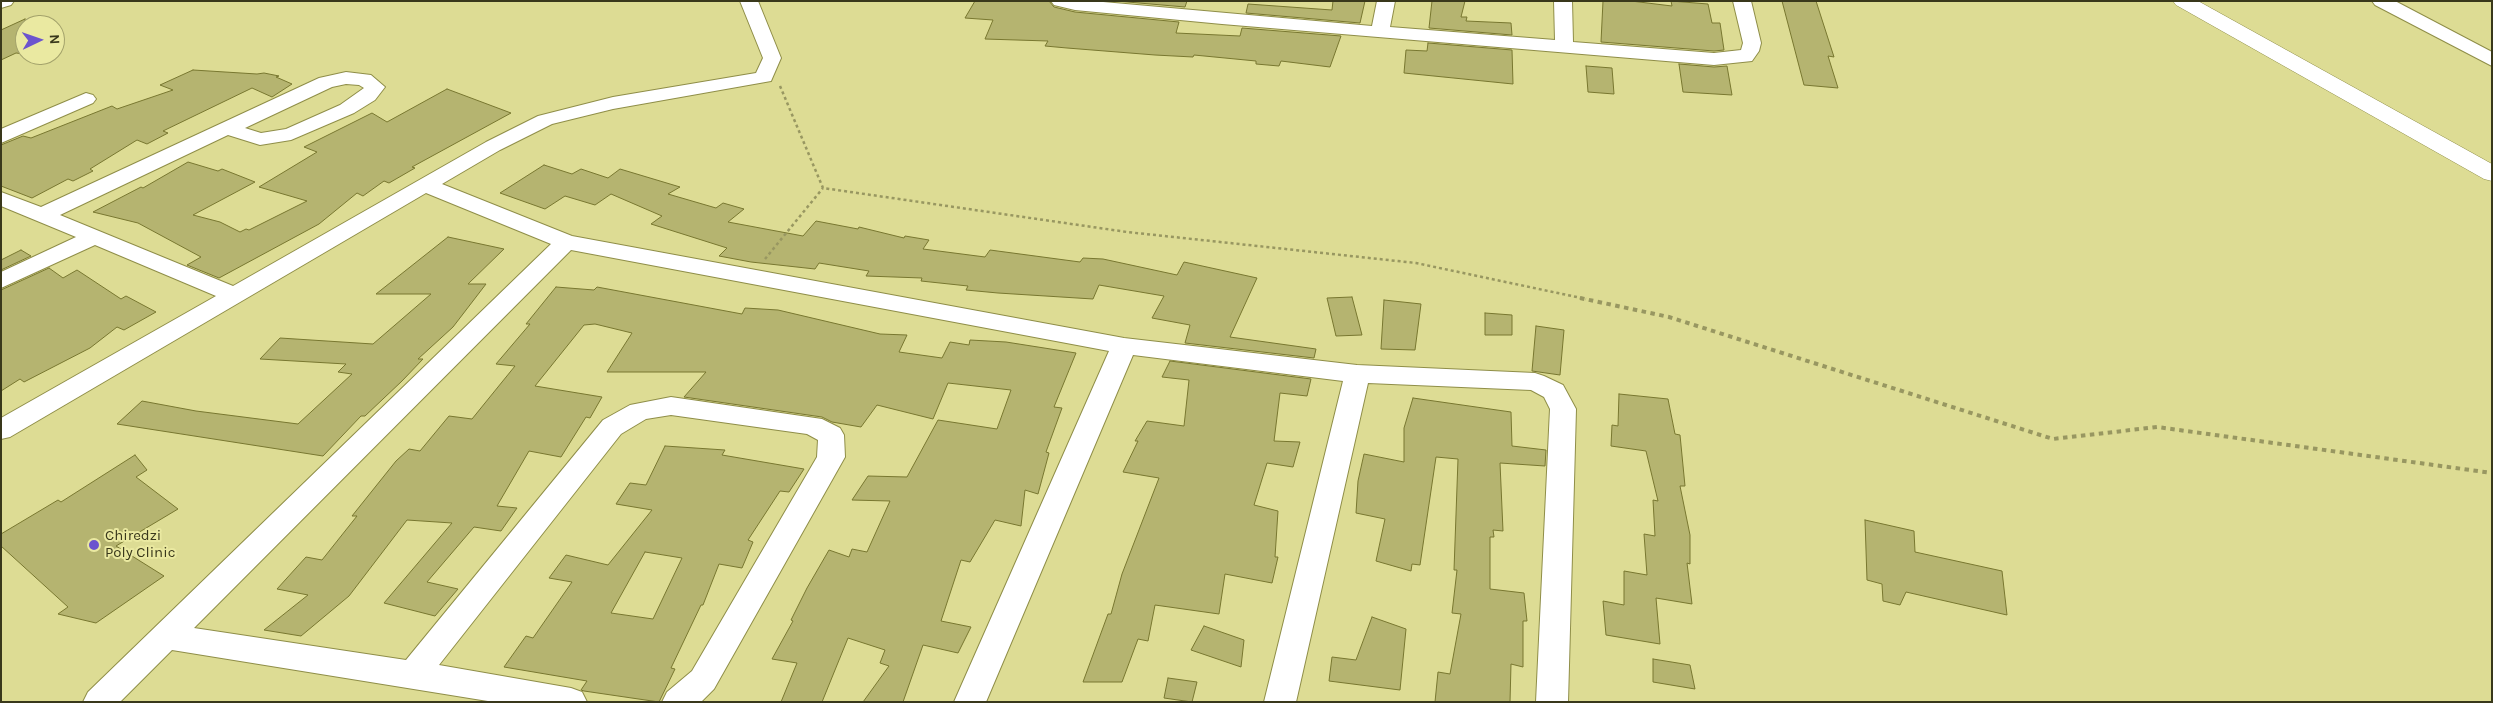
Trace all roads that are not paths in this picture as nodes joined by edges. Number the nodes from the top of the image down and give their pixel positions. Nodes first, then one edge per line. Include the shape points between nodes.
1 (5, 1) edge
2 (749, 1) edge
3 (1060, 1) edge
4 (1228, 1) edge
5 (1386, 1) edge
6 (1563, 1) edge
7 (1742, 1) edge
8 (2183, 1) edge
9 (2380, 1) edge
10 (1, 3) edge
11 (1222, 20) junction
12 (1380, 31) junction
13 (1564, 47) junction
14 (2492, 60) edge
15 (86, 99) dead end
16 (229, 129) junction
17 (1, 137) edge
18 (2492, 174) edge
19 (425, 185) junction
20 (1, 198) edge
21 (44, 214) junction
22 (95, 237) junction
23 (566, 242) junction
24 (1, 281) edge
25 (235, 295) junction
26 (1124, 346) junction
27 (1357, 374) junction
28 (1, 430) edge
29 (166, 636) junction
30 (413, 674) junction
31 (100, 702) edge
32 (571, 702) edge
33 (678, 702) edge
34 (970, 702) edge
35 (1280, 702) edge
36 (1552, 702) edge

1 - 10 street
2 - 19 street via 772,58 764,77 613,103 546,120
3 - 11 street
4 - 11 street
5 - 12 street
6 - 13 street
7 - 13 street via 1752,43 1745,57 1714,59
8 - 18 street
9 - 14 street
11 - 12 street
12 - 13 street
15 - 17 street
16 - 16 street via 326,82 364,79 375,86 368,96 347,109 291,134 260,139
16 - 21 street
19 - 23 street
19 - 25 street
20 - 21 street
21 - 22 street
22 - 24 street
22 - 25 street
23 - 26 street
23 - 29 street
25 - 28 street
26 - 27 street
26 - 34 street
27 - 35 street
27 - 36 street via 1535,382 1558,396 1563,409
29 - 30 street
29 - 31 street
30 - 32 street
30 - 33 street via 612,427 639,411 671,406 813,426 830,435 831,457 703,680

